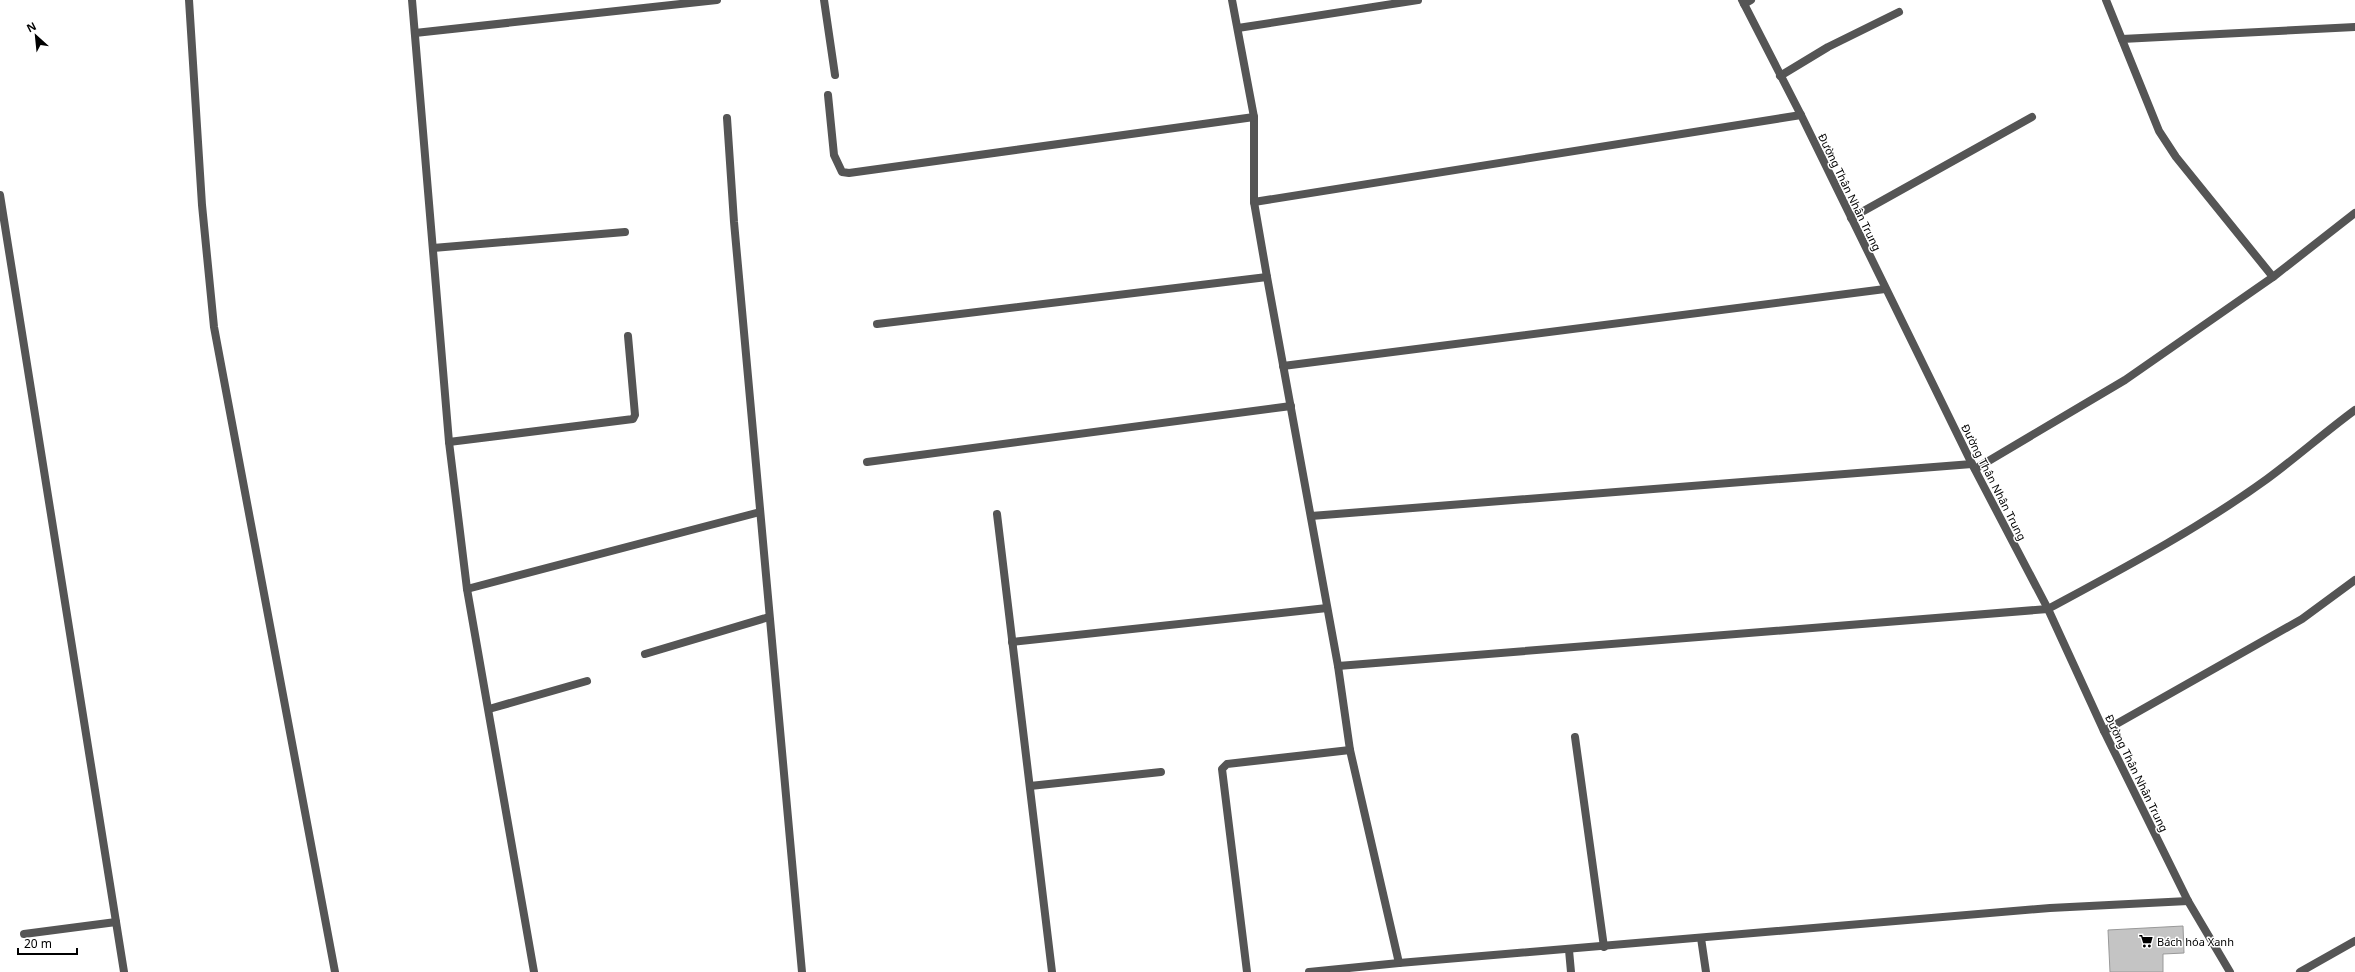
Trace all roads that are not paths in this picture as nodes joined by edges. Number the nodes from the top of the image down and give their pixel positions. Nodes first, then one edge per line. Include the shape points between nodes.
1 (189, 0) edge
2 (412, 0) edge
3 (717, 0) edge
4 (824, 0) edge
5 (1232, 0) edge
6 (1418, 0) edge
7 (2106, 0) edge
8 (1745, 1) edge
9 (1899, 12) dead end
10 (2355, 27) edge
11 (1238, 28) junction
12 (415, 33) junction
13 (2122, 39) junction
14 (835, 76) dead end
15 (1780, 76) junction
16 (828, 95) dead end
17 (1801, 115) junction
18 (1254, 117) junction
19 (2032, 117) dead end
20 (727, 118) dead end
21 (0, 195) edge
22 (1254, 202) junction
23 (2355, 213) edge
24 (1851, 218) junction
25 (625, 232) dead end
26 (433, 248) junction
27 (1267, 277) junction
28 (2273, 277) junction
29 (1885, 289) junction
30 (877, 324) dead end
31 (628, 336) dead end
32 (1283, 366) junction
33 (1291, 406) junction
34 (2355, 410) edge
35 (449, 442) junction
36 (867, 462) dead end
37 (1974, 467) junction
38 (760, 512) junction
39 (997, 514) dead end
40 (1311, 516) junction
41 (2355, 580) edge
42 (467, 588) junction
43 (1327, 608) junction
44 (2048, 609) junction
45 (769, 618) junction
46 (1012, 642) junction
47 (645, 654) dead end
48 (1338, 666) junction
49 (587, 681) dead end
50 (489, 709) junction
51 (2104, 731) junction
52 (1576, 738) dead end
53 (1350, 750) junction
54 (1161, 772) dead end
55 (1030, 786) junction
56 (2188, 901) junction
57 (116, 922) junction
58 (24, 934) dead end
59 (1701, 938) junction
60 (2355, 941) edge
61 (1604, 947) junction
62 (1570, 950) junction
63 (1399, 962) junction
64 (1337, 971) edge
65 (124, 972) edge
66 (335, 972) edge
67 (534, 972) edge
68 (802, 972) edge
69 (1052, 972) edge
70 (1247, 972) edge
71 (1309, 972) edge
72 (1571, 972) edge
73 (1706, 972) edge
74 (2230, 972) edge
75 (2300, 972) edge

1 - 66 street via 202,204 214,327
2 - 12 street
3 - 12 street
4 - 14 street
5 - 11 street
6 - 11 street
7 - 13 street
8 - 15 street, Đường Thân Nhân Trung
9 - 15 street via 1828,47
10 - 13 street
11 - 18 street
12 - 26 street
13 - 28 street via 2158,131
15 - 17 street, Đường Thân Nhân Trung
16 - 18 street via 836,162 842,172 849,173
17 - 22 street
17 - 24 street, Đường Thân Nhân Trung
18 - 22 street
19 - 24 street
20 - 38 street
21 - 57 street
22 - 27 street
23 - 28 street
24 - 29 street, Đường Thân Nhân Trung
25 - 26 street
26 - 35 street
27 - 30 street
27 - 32 street
28 - 37 street via 2125,380
29 - 32 street
29 - 37 street, Đường Thân Nhân Trung
31 - 35 street via 635,415 633,419
32 - 33 street
33 - 36 street
33 - 40 street
34 - 44 street via 2266,479 2212,515 2147,555
35 - 42 street
37 - 40 street
37 - 44 street, Đường Thân Nhân Trung
38 - 42 street
38 - 45 street
39 - 46 street
40 - 43 street
41 - 51 street via 2302,619
42 - 50 street
43 - 46 street
43 - 48 street
44 - 48 street
44 - 51 street, Đường Thân Nhân Trung
45 - 47 street
45 - 68 street
46 - 55 street
48 - 53 street
49 - 50 street
50 - 67 street
51 - 56 street, Đường Thân Nhân Trung
52 - 61 street
53 - 63 street
53 - 70 street via 1228,764 1222,769
54 - 55 street
55 - 69 street
56 - 59 street via 2050,908
56 - 74 street, Đường Thân Nhân Trung
57 - 58 street
57 - 65 street
59 - 61 street
59 - 73 street
60 - 75 street
61 - 62 street
62 - 63 street
62 - 72 street
63 - 64 street
64 - 71 street

